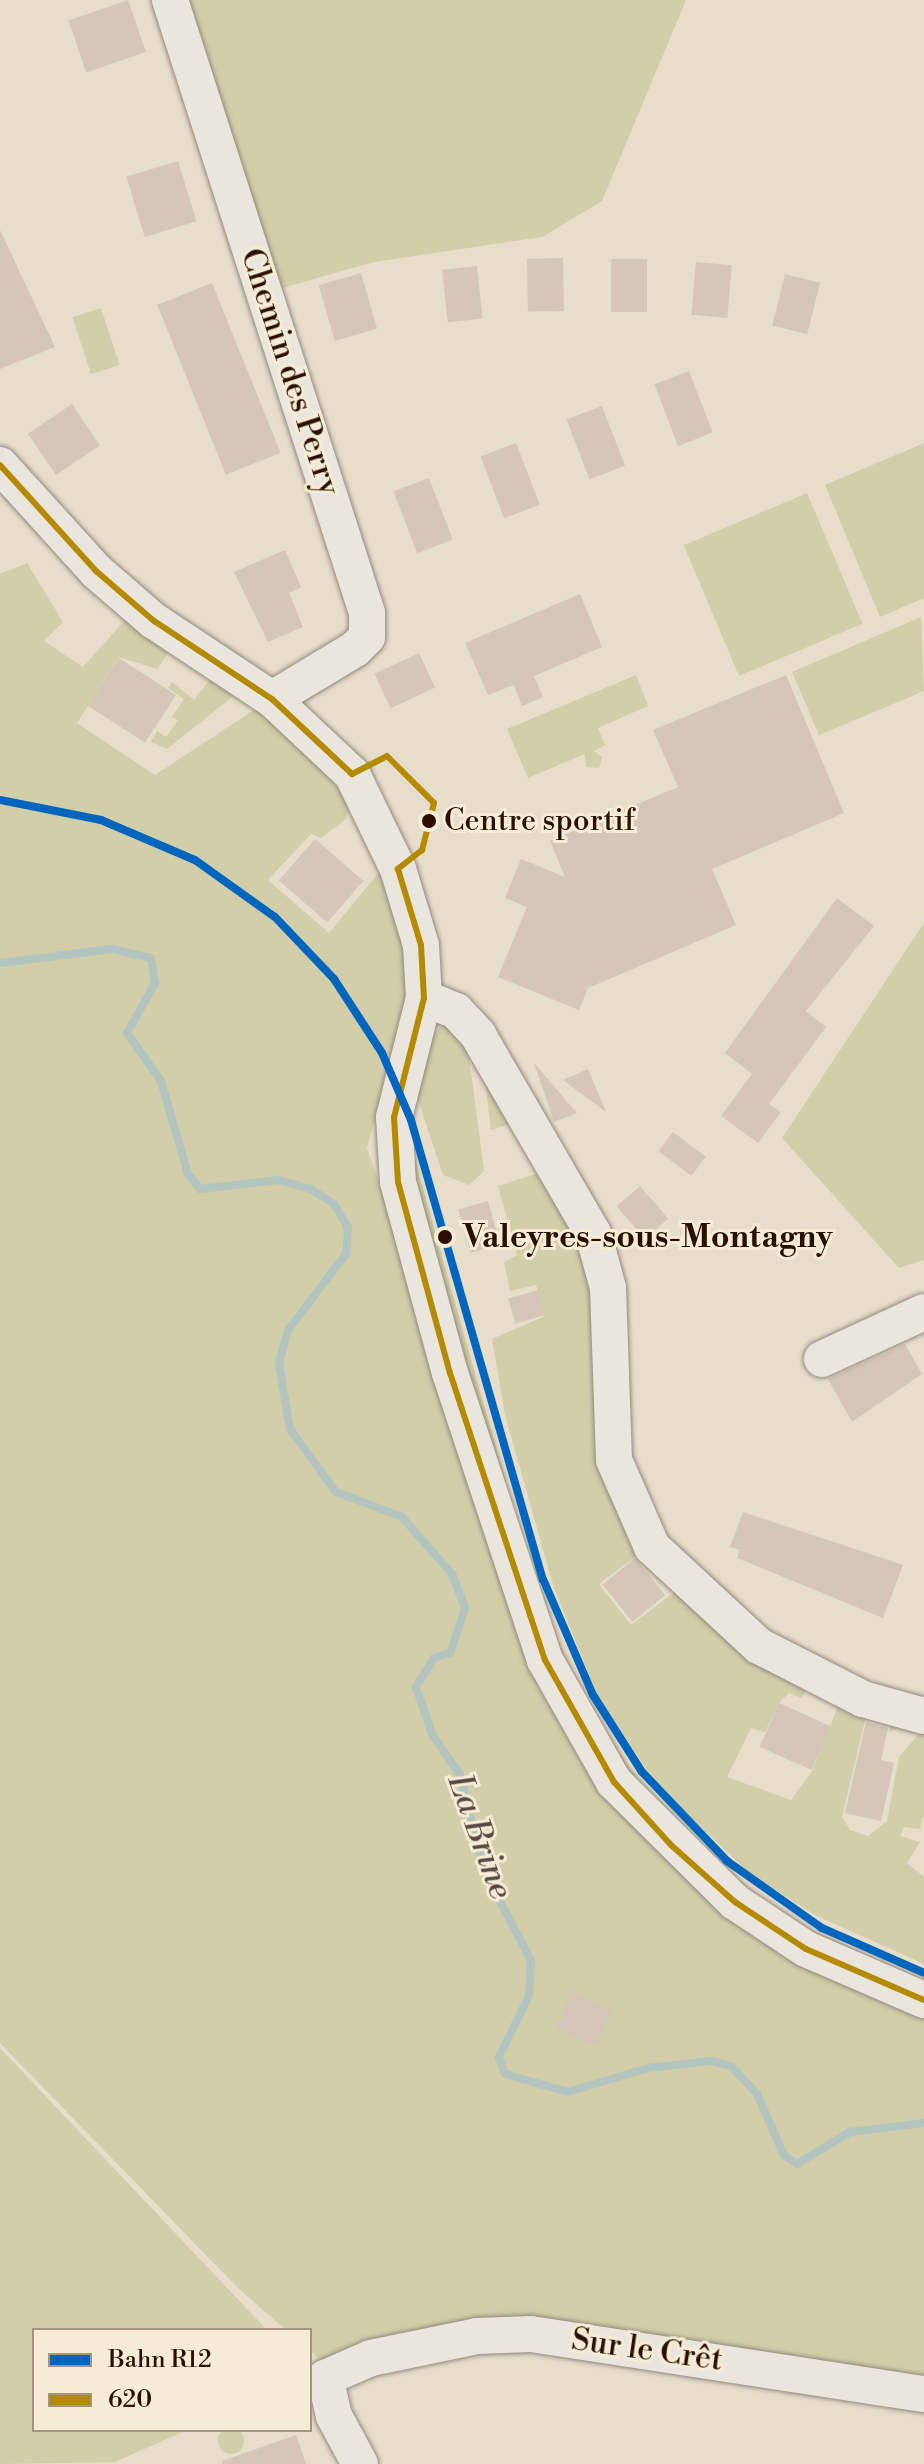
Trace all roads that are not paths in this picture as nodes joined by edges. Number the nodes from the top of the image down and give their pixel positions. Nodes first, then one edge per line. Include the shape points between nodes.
1 (170, 0) edge
2 (0, 465) edge
3 (272, 699) junction
4 (424, 998) junction
5 (924, 1312) edge
6 (822, 1359) dead end
7 (924, 1716) edge
8 (924, 2000) edge
9 (924, 2394) edge
10 (360, 2464) edge

1 - 3 street, Chemin des Perry via 367,613 367,637 355,649
2 - 3 street via 96,571 154,621
3 - 4 street via 352,774 415,915
4 - 7 street via 456,1011 478,1035 593,1233 608,1288 614,1460 652,1547 759,1646 863,1699
4 - 8 street via 394,1117 398,1182 450,1373 545,1660 614,1782 735,1902 806,1949
5 - 6 street
9 - 10 street, Sur le Crêt via 531,2334 477,2336 371,2358 325,2378 334,2416

